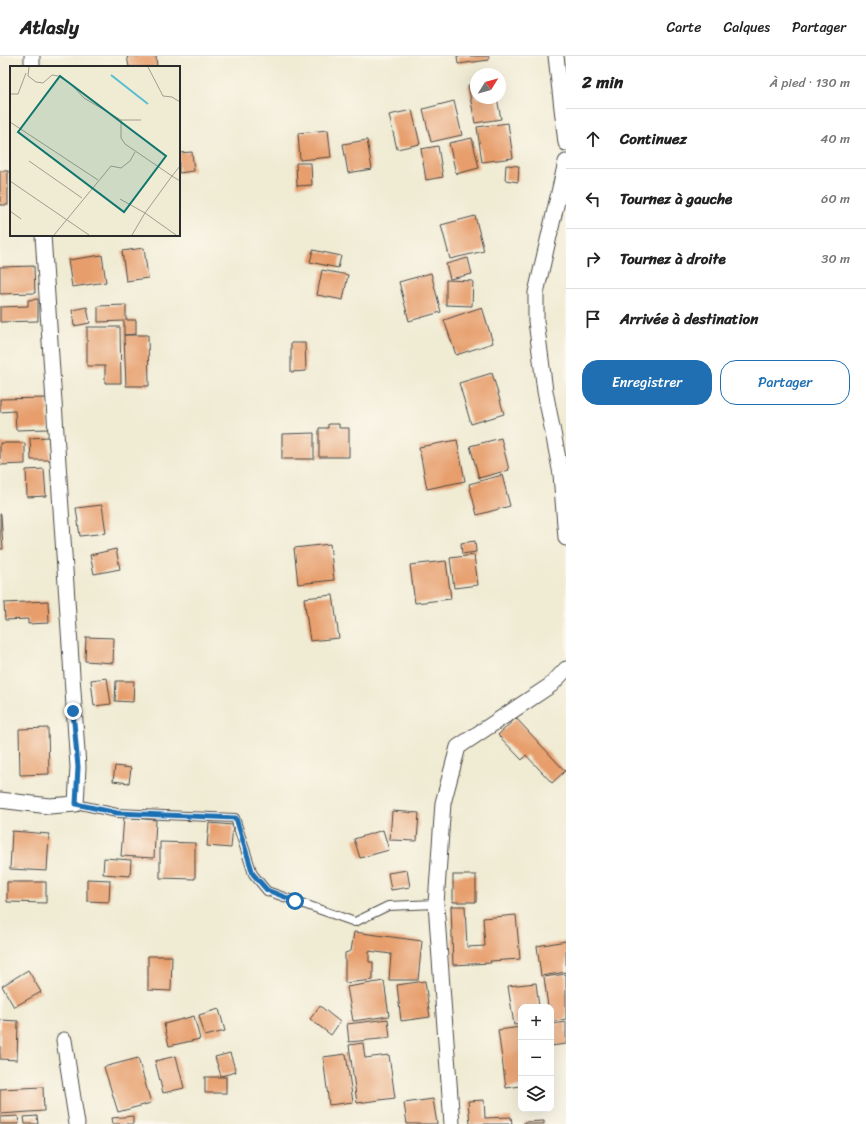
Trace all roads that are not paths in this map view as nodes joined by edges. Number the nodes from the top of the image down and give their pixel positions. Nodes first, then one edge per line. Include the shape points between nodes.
1 (556, 56) edge
2 (566, 143) edge
3 (566, 162) edge
4 (43, 236) edge
5 (566, 538) edge
6 (566, 669) edge
7 (0, 800) edge
8 (76, 804) junction
9 (436, 904) junction
10 (64, 1040) dead end
11 (77, 1124) edge
12 (452, 1124) edge

1 - 2 street
3 - 5 street via 536,293 536,321 545,391 561,474
4 - 8 street via 78,767
6 - 9 street via 551,685 458,747 443,803
7 - 8 street via 49,806
8 - 9 lane via 117,813 236,818 253,874 267,890 355,922 388,906
9 - 12 street
10 - 11 street

